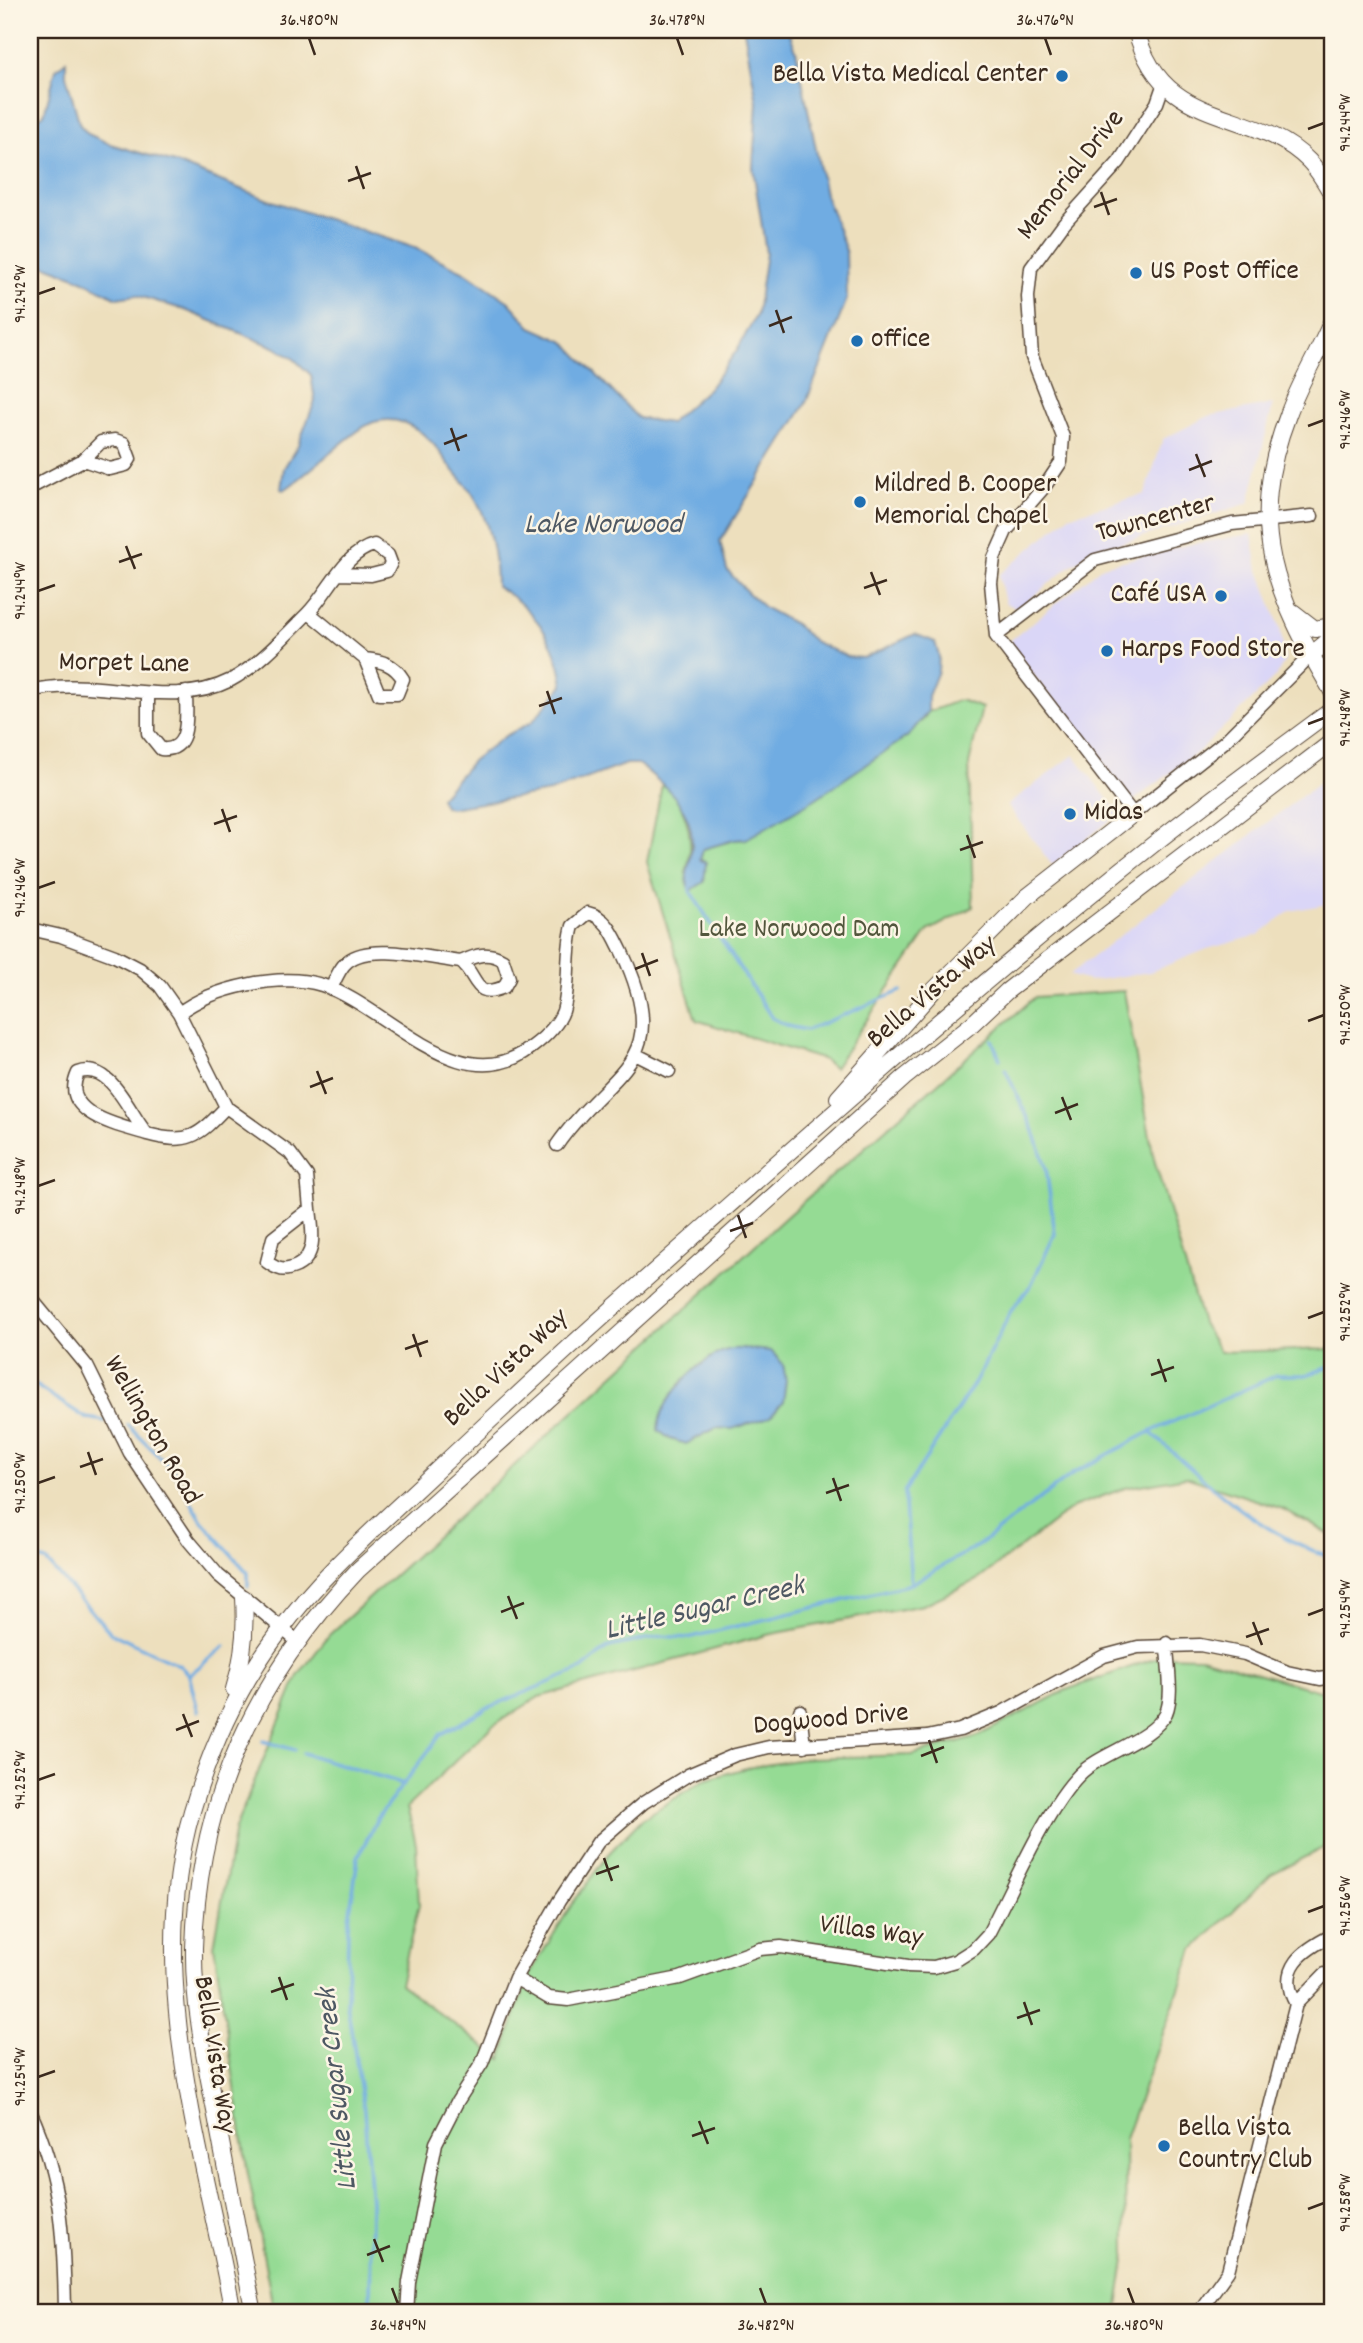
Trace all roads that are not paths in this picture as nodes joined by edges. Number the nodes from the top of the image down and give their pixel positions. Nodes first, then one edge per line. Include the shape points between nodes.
1 (1136, 30) edge
2 (1164, 83) junction
3 (1333, 196) edge
4 (1333, 318) edge
5 (83, 460) dead end
6 (30, 488) edge
7 (1312, 516) dead end
8 (1267, 522) junction
9 (341, 574) dead end
10 (1286, 604) junction
11 (309, 613) junction
12 (1333, 626) edge
13 (996, 636) junction
14 (1333, 637) edge
15 (1311, 655) junction
16 (365, 659) dead end
17 (30, 691) edge
18 (186, 692) junction
19 (148, 693) junction
20 (1333, 693) edge
21 (1333, 709) edge
22 (1333, 741) edge
23 (1333, 747) edge
24 (1303, 765) junction
25 (1133, 814) junction
26 (30, 929) edge
27 (461, 962) dead end
28 (331, 989) junction
29 (179, 1013) junction
30 (636, 1055) junction
31 (669, 1071) dead end
32 (226, 1107) junction
33 (146, 1134) junction
34 (799, 1143) junction
35 (557, 1145) dead end
36 (310, 1209) junction
37 (30, 1297) edge
38 (244, 1598) junction
39 (282, 1628) junction
40 (297, 1641) junction
41 (1167, 1643) junction
42 (1333, 1677) edge
43 (800, 1711) dead end
44 (223, 1722) junction
45 (804, 1746) junction
46 (1333, 1935) edge
47 (1333, 1972) edge
48 (515, 1978) junction
49 (1296, 2004) junction
50 (30, 2112) edge
51 (65, 2313) edge
52 (233, 2313) edge
53 (254, 2313) edge
54 (407, 2313) edge
55 (1198, 2313) edge

1 - 2 main road
2 - 3 main road via 1187,102 1297,151 1309,160
2 - 13 street, Memorial Drive via 1157,103 1119,162 1031,268 1032,357 1063,437 1061,462 1006,531 994,558 991,583
4 - 8 main road via 1288,413 1269,478
5 - 6 street
7 - 8 street, Towncenter
8 - 10 main road
8 - 13 street, Towncenter via 1191,533 1095,560
9 - 11 street, Morpet Lane
10 - 12 main road via 1315,629
10 - 15 main road
11 - 16 street
11 - 18 street, Morpet Lane via 232,679
13 - 25 street
14 - 15 main road
15 - 20 main road
15 - 25 street via 1224,742
17 - 19 street, Morpet Lane via 86,686
18 - 19 street, Morpet Lane
18 - 19 street via 184,735 171,750 161,749 148,733
21 - 34 main road, Bella Vista Way via 1156,842
22 - 24 main road, Bella Vista Way
23 - 24 main road
24 - 40 main road, Bella Vista Way via 1007,991 904,1078 358,1570
25 - 34 main road via 1018,905 933,991
26 - 29 street via 89,945 140,969 160,986
27 - 28 street via 363,953 347,961
28 - 29 street via 278,982 225,988
28 - 30 street via 432,1049 458,1060 496,1066 547,1036 563,1012 573,926 588,914 598,915 616,940 633,981 642,1028
29 - 32 street
30 - 31 street
30 - 35 street
32 - 33 street via 190,1139
32 - 36 street via 290,1153 307,1176
33 - 33 street via 81,1108 74,1094 78,1073 98,1072 111,1081
34 - 39 main road, Bella Vista Way via 561,1354 333,1567
36 - 36 street via 273,1238 267,1262 288,1270 303,1263 313,1238
37 - 38 street, Wellington Road via 87,1366 130,1453 174,1520 218,1575
38 - 39 street, Wellington Road
38 - 44 main road via 241,1668
39 - 40 street, Wellington Road
39 - 44 main road, Bella Vista Way
40 - 53 main road, Bella Vista Way via 254,1708 224,1779 198,1891 199,2023
41 - 42 street, Dogwood Drive via 1200,1644 1245,1654 1286,1672
41 - 45 street, Dogwood Drive via 1104,1656 1001,1713 960,1730 927,1737
41 - 48 street, Villas Way via 1166,1713 1153,1728 1079,1774 1057,1805 988,1934 955,1961 934,1967 908,1966 801,1948 760,1949 680,1978 568,2000 549,1998
43 - 45 street
44 - 52 main road, Bella Vista Way via 191,1813 177,1886 172,1963 178,2036
45 - 48 street, Dogwood Drive via 735,1755 688,1775 643,1803 598,1842
46 - 49 street via 1309,1947 1292,1967 1287,1989
47 - 49 street via 1325,1974
48 - 54 street, Dogwood Drive via 482,2063 436,2143
49 - 55 street via 1228,2272
50 - 51 street via 57,2186 64,2228

